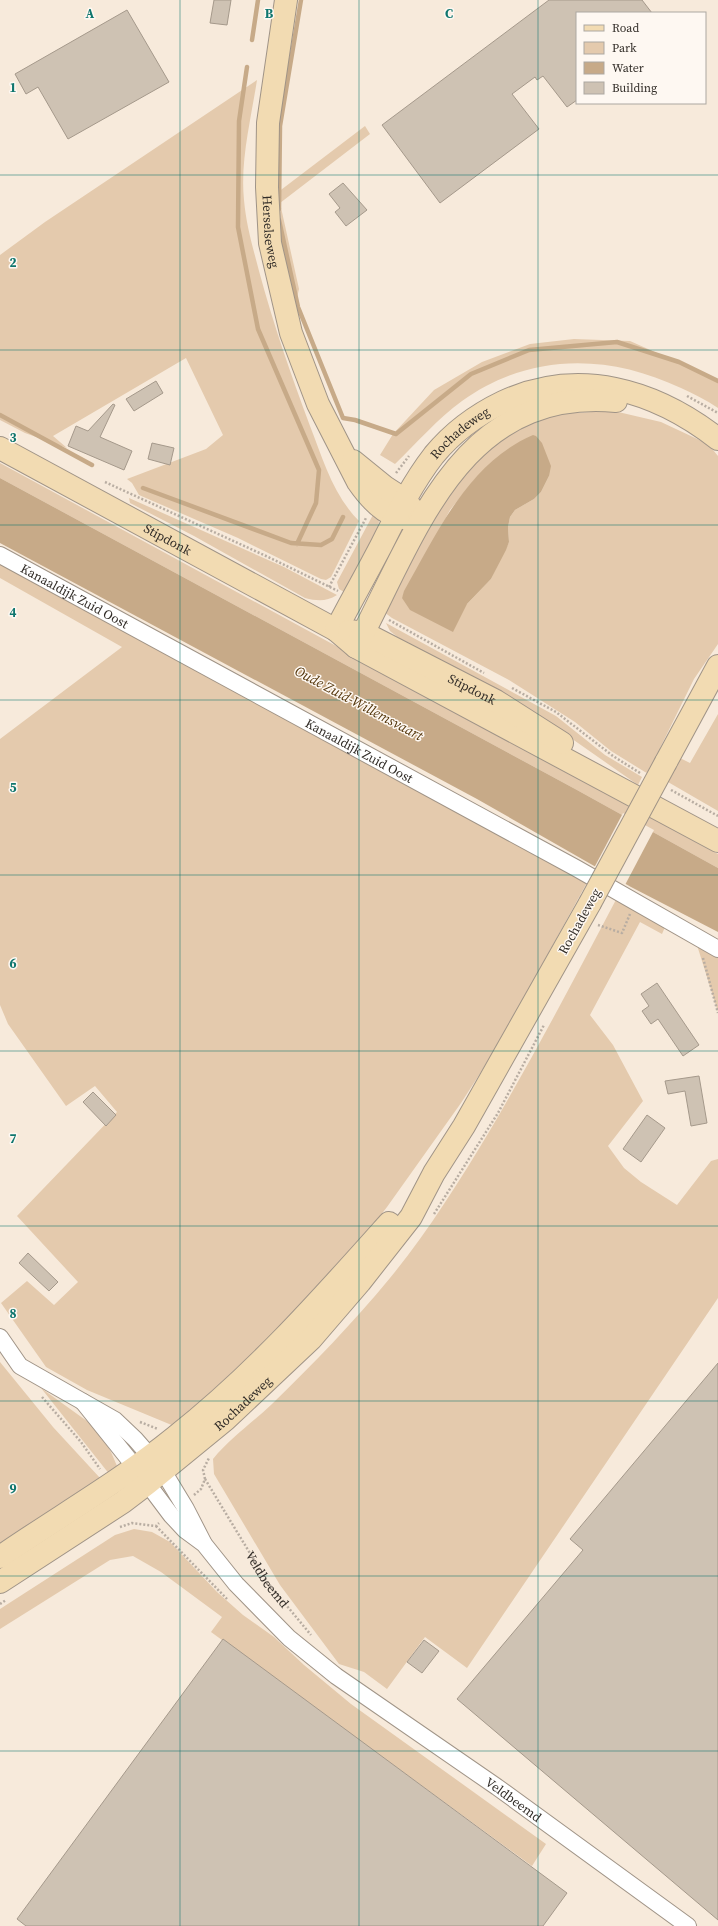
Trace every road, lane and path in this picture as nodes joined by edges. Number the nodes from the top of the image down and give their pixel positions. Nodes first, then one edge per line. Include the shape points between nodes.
1 (286, 0) edge
2 (677, 411) junction
3 (718, 439) edge
4 (0, 448) edge
5 (101, 481) dead end
6 (400, 508) junction
7 (365, 519) dead end
8 (421, 519) junction
9 (0, 555) edge
10 (336, 630) junction
11 (360, 640) junction
12 (718, 666) edge
13 (718, 841) edge
14 (598, 924) dead end
15 (622, 933) dead end
16 (698, 938) junction
17 (718, 949) edge
18 (718, 1013) edge
19 (0, 1336) edge
20 (41, 1396) dead end
21 (149, 1469) junction
22 (205, 1479) dead end
23 (110, 1483) junction
24 (123, 1502) junction
25 (132, 1523) dead end
26 (0, 1557) edge
27 (0, 1582) edge
28 (313, 1637) dead end
29 (688, 1926) edge

1 - 6 main road, Herselseweg via 268,123 266,188 270,243 291,333 318,404 366,493 375,503
2 - 3 main road, Rochadeweg
2 - 6 main road, Rochadeweg via 644,396 598,386 567,384 518,395 491,408 461,428 434,456
2 - 8 main road, Rochadeweg via 624,402 590,400 558,404 526,414 493,433 465,458
4 - 10 main road, Stipdonk
5 - 7 path, Stipdonk via 246,546 329,587
6 - 8 main road, Herselseweg
6 - 10 main road, Rochadeweg
8 - 11 main road, Rochadeweg
9 - 16 street, Kanaaldijk Zuid Oost via 576,868
10 - 11 main road, Stipdonk
11 - 13 main road, Stipdonk via 595,775
12 - 21 main road, Rochadeweg, bridge via 590,903 411,1217 311,1339 225,1420
14 - 15 path
16 - 17 street, Kanaaldijk Zuid Oost
16 - 18 path
19 - 21 street, Veldbeemd via 20,1366 115,1420
20 - 23 path via 81,1442
21 - 23 main road, Rochadeweg
21 - 24 main road, Rochadeweg
21 - 29 street, Veldbeemd via 186,1509 204,1544 236,1584 289,1638 336,1676 497,1787
22 - 28 path, Veldbeemd via 268,1582
23 - 26 main road, Rochadeweg
24 - 25 path
24 - 27 main road, Rochadeweg

